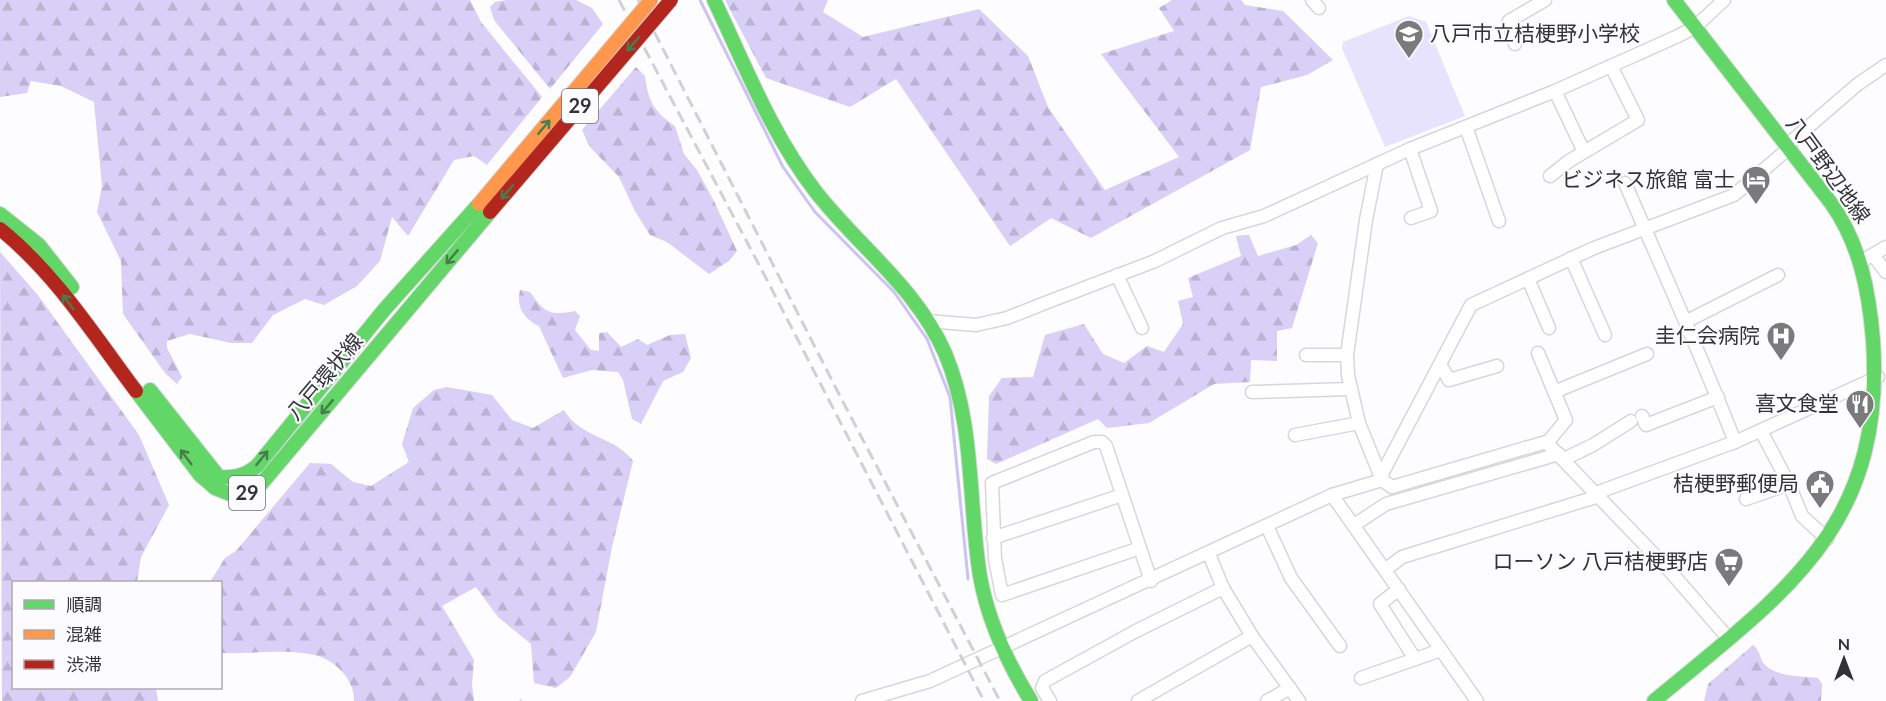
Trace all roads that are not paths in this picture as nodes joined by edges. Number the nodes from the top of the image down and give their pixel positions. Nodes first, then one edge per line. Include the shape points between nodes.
1 (651, 0) edge
2 (672, 0) edge
3 (714, 0) edge
4 (1545, 0) edge
5 (1674, 0) edge
6 (1724, 0) edge
7 (1695, 27) junction
8 (1515, 44) dead end
9 (1886, 65) edge
10 (1611, 66) junction
11 (1555, 91) junction
12 (1466, 127) junction
13 (1787, 148) junction
14 (1410, 149) junction
15 (1584, 152) junction
16 (1377, 164) junction
17 (1550, 176) dead end
18 (1625, 183) dead end
19 (484, 208) junction
20 (0, 214) edge
21 (1411, 218) dead end
22 (1499, 221) dead end
23 (0, 229) edge
24 (1645, 230) junction
25 (1886, 248) edge
26 (1571, 258) junction
27 (1868, 258) junction
28 (1886, 272) edge
29 (1778, 274) dead end
30 (1117, 275) junction
31 (1529, 281) junction
32 (928, 321) junction
33 (1687, 321) junction
34 (1142, 328) dead end
35 (1549, 328) dead end
36 (1605, 335) dead end
37 (1539, 353) dead end
38 (1647, 354) dead end
39 (1306, 355) dead end
40 (1347, 355) junction
41 (1440, 364) junction
42 (1497, 366) dead end
43 (1880, 376) junction
44 (1350, 389) junction
45 (1252, 392) dead end
46 (1554, 392) junction
47 (1718, 397) junction
48 (1359, 423) junction
49 (1761, 431) junction
50 (1294, 435) dead end
51 (1735, 442) junction
52 (1547, 443) junction
53 (1562, 457) junction
54 (1382, 480) junction
55 (1789, 484) junction
56 (1122, 495) junction
57 (1332, 495) junction
58 (1597, 495) junction
59 (1746, 500) dead end
60 (1354, 525) junction
61 (1267, 526) junction
62 (993, 538) junction
63 (1827, 539) junction
64 (1140, 548) junction
65 (1209, 554) junction
66 (1385, 570) junction
67 (1151, 581) junction
68 (1223, 588) junction
69 (1399, 589) junction
70 (1252, 636) junction
71 (1728, 638) junction
72 (1340, 646) dead end
73 (1002, 649) junction
74 (1441, 650) junction
75 (1415, 659) junction
76 (1361, 678) dead end
77 (1290, 688) junction
78 (862, 701) edge
79 (1031, 701) edge
80 (1050, 701) edge
81 (1138, 701) edge
82 (1267, 701) edge
83 (1299, 701) edge
84 (1477, 701) edge
85 (1654, 701) edge

19 -> 1 main road, 八戸環状線 / 29, bridge
2 -> 19 main road, 八戸環状線 / 29, bridge
3 - 32 main road via 784,144 805,177 909,292
4 - 8 street via 1509,21
5 - 7 main road, 八戸野辺地線
6 - 7 street
7 - 10 street
7 - 13 main road, 八戸野辺地線
9 - 13 street via 1858,84
10 - 11 street
10 - 15 street via 1638,120
11 - 12 street
11 - 15 street
12 - 14 street
12 - 22 street
13 - 24 street via 1734,195
13 - 27 main road, 八戸野辺地線
14 - 16 street
14 - 21 street via 1431,211
15 - 17 street
16 - 30 street via 1284,208 1222,228
16 - 40 street
18 - 24 street
20 -> 19 main road, 八戸環状線 / 29 via 39,245 208,465 219,477 233,479 256,466 384,310
19 -> 23 main road, 八戸環状線 / 29 via 262,483 246,494 228,494 213,488 200,475 58,288
24 - 26 street
24 - 33 street
25 - 27 street
26 - 31 street
26 - 36 street
27 - 28 street
27 - 43 main road, 八戸野辺地線
29 - 33 street
30 - 32 street via 1006,318 976,325
30 - 34 street
31 - 35 street
31 - 41 street via 1471,305
32 - 73 main road via 950,367 967,429 981,578
33 - 47 street
37 - 46 street
38 - 46 street
39 - 40 street
40 - 44 street
41 - 42 street via 1449,380
41 - 54 street
43 - 49 street
43 - 63 main road, 八戸野辺地線 via 1865,461
44 - 45 street
44 - 48 street
46 - 52 street via 1566,420
47 - 51 street
47 - 53 street via 1646,425 1637,419 1593,446
48 - 50 street
48 - 54 street
49 - 51 street
49 - 55 street
51 - 58 street
52 - 53 street
52 - 54 street via 1392,487
53 - 58 street
53 - 60 street via 1386,504
54 - 57 street
55 - 59 street
55 - 63 street via 1802,516
56 - 62 street
56 - 62 street via 1106,446 1094,442 992,483
56 - 64 street
57 - 60 street
57 - 61 street
58 - 66 street via 1402,557
58 - 71 street
60 - 66 street
61 - 65 street
61 - 72 street via 1291,578
62 - 64 street via 1002,595
63 - 71 main road, 八戸野辺地線 via 1791,584
64 - 67 street
65 - 67 street
65 - 68 street
66 - 69 street
67 - 73 street
68 - 70 street
68 - 80 street via 1046,681 1042,688
69 - 74 street
69 - 75 street via 1380,604
70 - 77 street
70 - 81 street
71 - 85 main road, 八戸野辺地線
73 - 78 street via 930,681
73 - 79 main road
74 - 75 street
74 - 84 street
75 - 76 street
77 - 82 street
77 - 83 street

